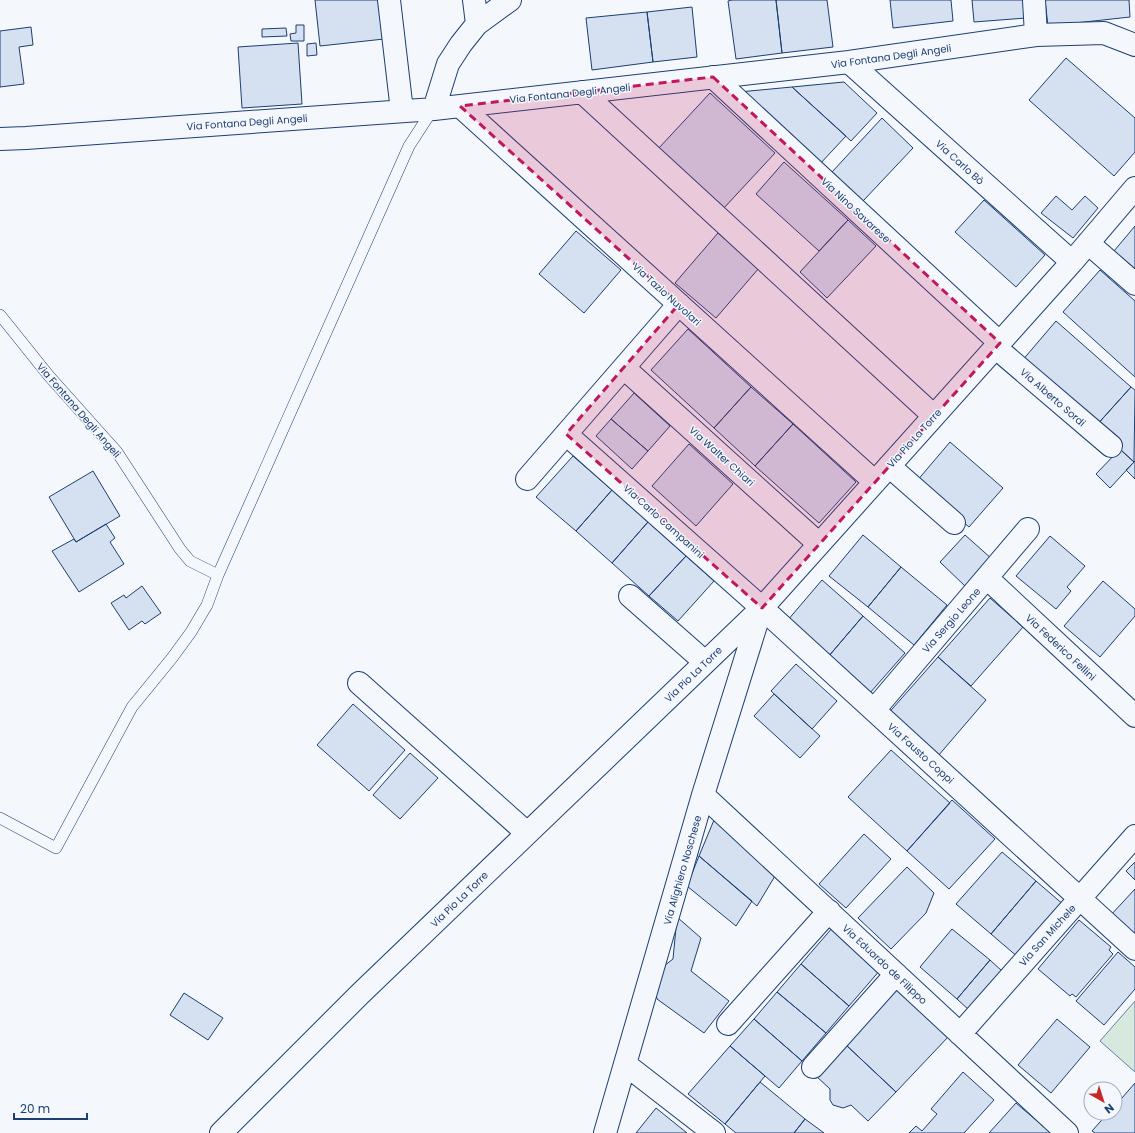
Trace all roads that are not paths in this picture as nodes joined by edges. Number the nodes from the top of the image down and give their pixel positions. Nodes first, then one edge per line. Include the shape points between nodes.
1 (389, 0) edge
2 (474, 0) edge
3 (510, 0) edge
4 (1034, 0) edge
5 (477, 24) junction
6 (1036, 35) junction
7 (1135, 45) edge
8 (848, 62) junction
9 (713, 77) junction
10 (582, 92) junction
11 (460, 106) junction
12 (434, 109) junction
13 (402, 111) junction
14 (0, 139) edge
15 (1135, 188) edge
16 (1088, 243) junction
17 (1072, 262) junction
18 (1135, 284) edge
19 (679, 304) junction
20 (0, 315) edge
21 (997, 345) junction
22 (624, 368) junction
23 (934, 416) junction
24 (566, 434) junction
25 (1111, 446) dead end
26 (889, 466) junction
27 (527, 479) dead end
28 (875, 482) junction
29 (954, 523) dead end
30 (1028, 529) dead end
31 (820, 544) junction
32 (218, 575) junction
33 (987, 578) junction
34 (630, 596) dead end
35 (762, 608) junction
36 (705, 662) junction
37 (359, 683) dead end
38 (874, 710) junction
39 (1135, 716) edge
40 (703, 795) junction
41 (0, 818) edge
42 (527, 833) junction
43 (1135, 836) edge
44 (1080, 898) junction
45 (828, 911) junction
46 (1135, 949) edge
47 (896, 974) junction
48 (728, 1024) dead end
49 (960, 1034) junction
50 (625, 1064) junction
51 (813, 1066) dead end
52 (221, 1133) edge
53 (605, 1133) edge
54 (714, 1133) edge
55 (1067, 1133) edge

1 - 13 street
2 - 5 street
3 - 5 street
4 - 6 street
5 - 12 street via 448,64
6 - 7 street, Via Fontana Degli Angeli via 1104,33
6 - 8 street, Via Fontana Degli Angeli
8 - 9 street, Via Fontana Degli Angeli
8 - 17 street, Via Carlo Bò
9 - 10 street, Via Fontana Degli Angeli
9 - 21 street, Via Nino Savarese
10 - 11 street, Via Fontana Degli Angeli
10 - 23 street
11 - 12 street, Via Fontana Degli Angeli
11 - 19 street, Via Tazio Nuvolari
12 - 13 street, Via Fontana Degli Angeli
12 - 32 lane via 409,146
13 - 14 street, Via Fontana Degli Angeli
15 - 16 street, Via Pio La Torre
16 - 17 street, Via Pio La Torre
16 - 18 street
17 - 21 street, Via Pio La Torre
19 - 22 street
19 - 28 street, Via Tazio Nuvolari
20 - 32 lane, Via Fontana Degli Angeli via 49,376 117,452 171,537 190,561
21 - 23 street, Via Pio La Torre
21 - 25 street, Via Alberto Sordi
22 - 24 street
22 - 31 street, Via Walter Chiari
23 - 26 street, Via Pio La Torre
24 - 27 street
24 - 35 street, Via Carlo Campanini
26 - 28 street, Via Pio La Torre
26 - 29 street
28 - 31 street, Via Pio La Torre
30 - 33 street, Via Sergio Leone
31 - 35 street, Via Pio La Torre
32 - 41 lane via 207,605 191,632 132,707 56,848
33 - 38 street, Via Sergio Leone
33 - 39 street, Via Federico Fellini
34 - 36 street
35 - 36 street, Via Pio La Torre
35 - 38 street, Via Fausto Coppi
35 - 40 street, Via Alighiero Noschese
36 - 42 street, Via Pio La Torre
37 - 42 street
38 - 44 street, Via Fausto Coppi
40 - 45 street, Via Eduardo de Filippo
40 - 50 street, Via Alighiero Noschese
42 - 52 street, Via Pio La Torre
43 - 44 street, Via San Michele
44 - 46 street, Via Fausto Coppi
44 - 49 street, Via San Michele
45 - 47 street, Via Eduardo de Filippo
45 - 48 street
47 - 49 street, Via Eduardo de Filippo
47 - 51 street
49 - 55 street, Via Eduardo de Filippo
50 - 53 street, Via Alighiero Noschese
50 - 54 street

